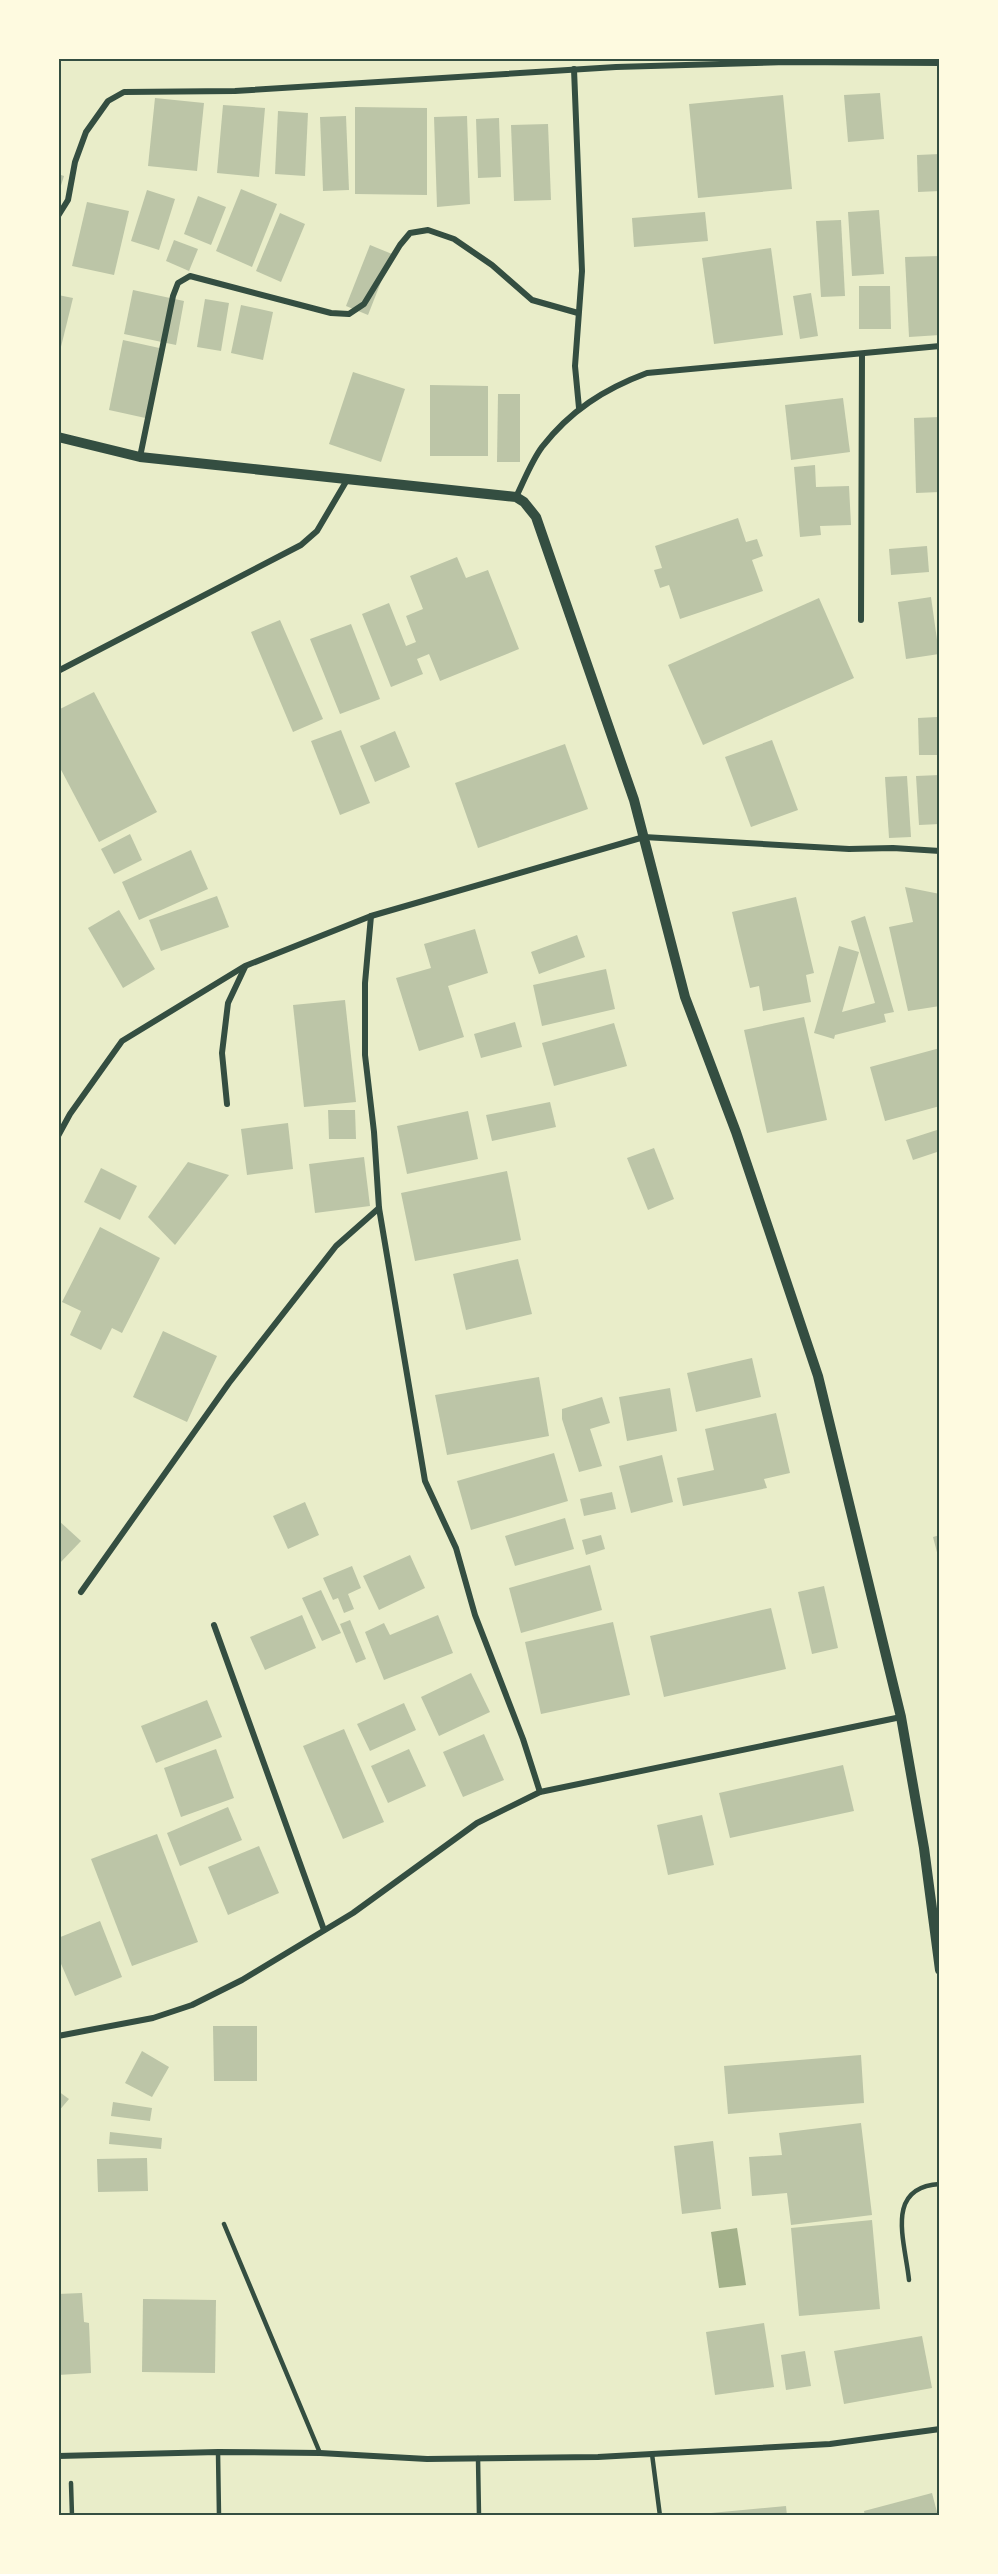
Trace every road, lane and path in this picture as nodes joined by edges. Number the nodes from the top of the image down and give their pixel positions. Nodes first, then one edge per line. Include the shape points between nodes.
1 (939, 63) edge
2 (574, 69) junction
3 (58, 216) edge
4 (578, 313) junction
5 (939, 346) edge
6 (862, 354) junction
7 (579, 408) junction
8 (58, 437) edge
9 (140, 457) junction
10 (347, 480) junction
11 (516, 497) junction
12 (861, 621) dead end
13 (58, 671) edge
14 (644, 837) junction
15 (939, 851) edge
16 (371, 916) junction
17 (245, 966) junction
18 (227, 1104) dead end
19 (58, 1136) edge
20 (379, 1208) junction
21 (81, 1592) dead end
22 (214, 1625) dead end
23 (901, 1717) junction
24 (540, 1792) junction
25 (324, 1930) junction
26 (939, 1970) edge
27 (58, 2036) edge
28 (939, 2184) edge
29 (224, 2224) dead end
30 (909, 2280) dead end
31 (939, 2429) edge
32 (218, 2452) junction
33 (320, 2453) junction
34 (652, 2454) junction
35 (58, 2456) edge
36 (478, 2458) junction
37 (71, 2483) dead end
38 (72, 2516) edge
39 (219, 2516) edge
40 (479, 2516) edge
41 (660, 2516) edge

1 - 2 street via 787,62
2 - 3 street via 235,91 124,92 108,101 86,132 68,200
2 - 4 street via 582,271
4 - 7 street via 575,366
4 - 9 street via 532,300 454,238 428,230 410,233 364,304 349,314 331,313 190,276 178,284 173,296
5 - 6 street
6 - 7 street via 647,373 617,384
6 - 12 street
7 - 11 street via 541,448
8 - 9 street
9 - 10 street
10 - 11 street
10 - 13 street via 317,531 301,545
11 - 14 street via 536,517
14 - 15 street
14 - 16 street
14 - 23 street via 685,997 736,1132 818,1376
16 - 17 street
16 - 20 street via 364,983 365,1055
17 - 18 street via 228,1003 222,1053
17 - 19 street via 122,1041
20 - 21 street via 336,1246 229,1383
20 - 24 street via 425,1481 456,1548
22 - 25 street
23 - 24 street
23 - 26 street via 924,1848
24 - 25 street via 477,1823
25 - 27 street via 192,2005 153,2018
28 - 30 lane via 918,2187 902,2206
29 - 33 lane
31 - 34 street via 830,2444
32 - 33 street
32 - 35 street
32 - 39 lane
33 - 36 street
34 - 36 street
34 - 41 lane
36 - 40 lane
37 - 38 lane

